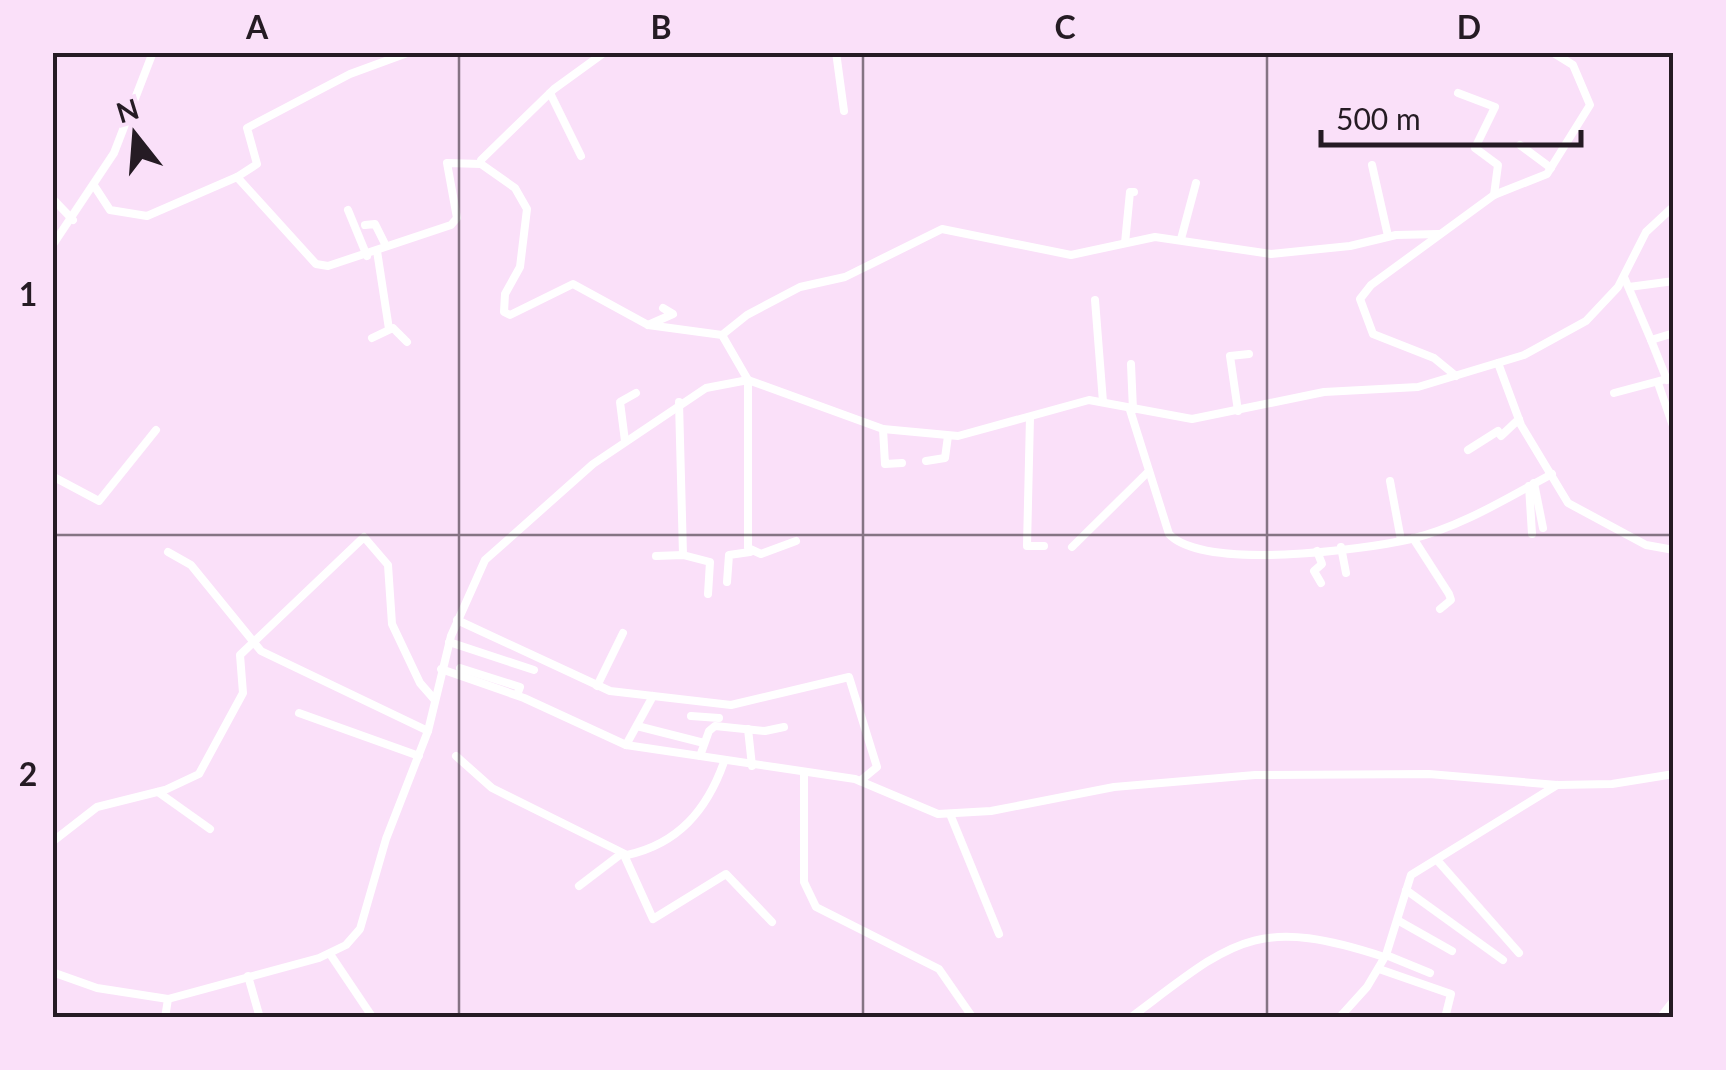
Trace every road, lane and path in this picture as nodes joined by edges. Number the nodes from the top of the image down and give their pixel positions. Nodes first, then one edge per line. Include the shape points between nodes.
1 (153, 52) edge
2 (410, 52) edge
3 (605, 52) edge
4 (836, 52) edge
5 (1552, 52) edge
6 (550, 93) junction
7 (1458, 93) dead end
8 (844, 111) dead end
9 (1520, 145) dead end
10 (581, 156) dead end
11 (480, 164) junction
12 (1372, 165) dead end
13 (1551, 168) junction
14 (236, 177) junction
15 (1196, 183) dead end
16 (94, 187) junction
17 (1134, 192) dead end
18 (1494, 195) junction
19 (52, 198) edge
20 (1674, 206) edge
21 (348, 210) dead end
22 (72, 220) junction
23 (366, 225) dead end
24 (1439, 234) junction
25 (1388, 236) junction
26 (1181, 239) junction
27 (1125, 243) junction
28 (52, 246) edge
29 (382, 249) junction
30 (367, 256) junction
31 (1624, 277) junction
32 (1674, 281) edge
33 (1628, 287) junction
34 (1096, 300) dead end
35 (663, 308) dead end
36 (648, 325) junction
37 (389, 329) junction
38 (1674, 334) edge
39 (722, 336) junction
40 (372, 338) dead end
41 (1651, 340) junction
42 (407, 342) dead end
43 (1249, 354) dead end
44 (1498, 363) junction
45 (1131, 364) dead end
46 (1456, 376) junction
47 (748, 380) junction
48 (1666, 380) edge
49 (636, 393) dead end
50 (1614, 394) dead end
51 (679, 402) junction
52 (1103, 402) junction
53 (1131, 410) junction
54 (1238, 410) junction
55 (1030, 417) junction
56 (1519, 419) junction
57 (1674, 429) edge
58 (156, 430) dead end
59 (884, 430) junction
60 (948, 436) junction
61 (625, 442) junction
62 (1468, 450) dead end
63 (926, 461) dead end
64 (902, 463) dead end
65 (1147, 473) junction
66 (1552, 474) junction
67 (52, 476) edge
68 (1390, 481) dead end
69 (1531, 485) junction
70 (1543, 528) dead end
71 (1532, 534) dead end
72 (1412, 538) junction
73 (1401, 540) junction
74 (796, 541) dead end
75 (1044, 546) dead end
76 (1072, 548) dead end
77 (1341, 548) junction
78 (1317, 550) junction
79 (1674, 550) edge
80 (168, 552) dead end
81 (750, 552) junction
82 (683, 555) junction
83 (656, 556) dead end
84 (1346, 573) dead end
85 (727, 582) dead end
86 (1322, 583) dead end
87 (708, 594) dead end
88 (1440, 609) dead end
89 (457, 620) junction
90 (622, 633) dead end
91 (449, 642) junction
92 (252, 644) junction
93 (504, 660) junction
94 (442, 665) junction
95 (534, 670) dead end
96 (496, 682) junction
97 (597, 686) junction
98 (653, 696) junction
99 (434, 700) junction
100 (716, 704) junction
101 (299, 712) dead end
102 (690, 716) dead end
103 (720, 722) junction
104 (637, 726) junction
105 (784, 727) dead end
106 (748, 729) junction
107 (428, 730) junction
108 (704, 743) junction
109 (626, 745) junction
110 (418, 756) junction
111 (456, 756) dead end
112 (700, 756) junction
113 (724, 762) junction
114 (752, 766) junction
115 (804, 772) junction
116 (1674, 774) edge
117 (860, 781) junction
118 (1558, 785) junction
119 (158, 792) junction
120 (950, 814) junction
121 (210, 830) dead end
122 (52, 842) edge
123 (623, 854) junction
124 (1437, 860) junction
125 (579, 886) dead end
126 (1406, 891) junction
127 (772, 922) dead end
128 (1399, 922) junction
129 (999, 934) dead end
130 (1478, 944) dead end
131 (1452, 950) dead end
132 (1519, 953) dead end
133 (330, 954) junction
134 (1385, 956) junction
135 (1503, 960) dead end
136 (1379, 969) junction
137 (52, 972) edge
138 (1430, 973) dead end
139 (248, 976) junction
140 (168, 1000) junction
141 (1674, 1000) edge
142 (165, 1018) edge
143 (260, 1018) edge
144 (374, 1018) edge
145 (973, 1018) edge
146 (1130, 1018) edge
147 (1339, 1018) edge
148 (1450, 1018) edge
149 (1660, 1018) edge

1 - 16 street
2 - 14 street via 350,74 247,128 257,164
3 - 6 street
4 - 8 street
5 - 13 street via 1572,65 1590,105
6 - 10 street
6 - 11 street
7 - 18 street via 1495,107 1475,148 1498,165
9 - 13 street
11 - 29 street via 447,162 454,222
11 - 36 street via 515,188 527,209 520,267 505,294 504,312 531,307 573,284
12 - 25 street
13 - 18 street
14 - 16 street via 147,216 110,210
14 - 30 street via 316,264
15 - 26 street
16 - 22 street
17 - 27 street
18 - 24 street
19 - 22 street
20 - 31 street via 1646,232
21 - 30 street
22 - 28 street
23 - 29 street via 375,224
24 - 25 street
24 - 46 street via 1360,299 1374,334 1434,358
25 - 26 street via 1270,254
26 - 27 street
27 - 39 street via 1071,254 942,229 846,277 800,287
29 - 30 street
29 - 37 street
31 - 33 street
31 - 44 street via 1586,321
32 - 33 street
33 - 41 street
34 - 52 street
35 - 36 street via 673,314
36 - 39 street
37 - 40 street
37 - 42 street
38 - 41 street
39 - 47 street
41 - 48 street
43 - 54 street via 1230,356
44 - 46 street
44 - 56 street
45 - 53 street
46 - 54 street via 1418,388 1290,397
47 - 51 street via 706,388
47 - 59 street
47 - 81 street
48 - 50 street
48 - 57 street
49 - 61 street via 620,402
51 - 61 street
51 - 82 street
52 - 53 street
52 - 55 street via 1075,402
53 - 54 street via 1176,419
53 - 65 street
55 - 60 street
55 - 75 street via 1027,546
56 - 62 street via 1508,432 1498,431
56 - 66 street
58 - 67 street via 99,501
59 - 60 street
59 - 64 street via 885,464
60 - 63 street via 944,458
61 - 89 street via 498,545 472,579
65 - 76 street
65 - 78 street via 1176,541 1202,552
66 - 69 street
66 - 79 street via 1575,508 1646,545
68 - 73 street
69 - 70 street
69 - 71 street
69 - 72 street
72 - 73 street
72 - 88 street via 1449,594
73 - 77 street
74 - 81 street
77 - 78 street
77 - 84 street
78 - 86 street via 1322,564 1314,571
80 - 92 street via 191,565
81 - 85 street via 729,555
82 - 83 street
82 - 87 street via 710,562
89 - 91 street
89 - 97 street
90 - 97 street
91 - 93 street
91 - 94 street
92 - 99 street via 364,538 388,565 392,624
92 - 107 street
92 - 119 street via 238,660 242,697 204,767
93 - 95 street
93 - 96 street
94 - 96 street
94 - 99 street
96 - 109 street
97 - 98 street
98 - 100 street
98 - 104 street
99 - 107 street
100 - 103 street
100 - 117 street via 745,704 849,677 877,767
101 - 110 street
102 - 103 street
103 - 106 street
103 - 108 street
104 - 108 street
104 - 109 street
105 - 106 street
106 - 114 street
107 - 110 street
108 - 112 street
109 - 112 street
110 - 133 street via 360,928
111 - 123 street via 492,788
112 - 113 street
113 - 114 street
113 - 123 street via 712,796 665,844
114 - 115 street
115 - 117 street
115 - 145 street via 804,882 816,907 939,969
116 - 118 street
117 - 120 street via 925,812
118 - 120 street via 1400,774 1254,775 1096,789
118 - 124 street
119 - 121 street
119 - 122 street via 98,807
120 - 129 street
123 - 125 street
123 - 127 street via 653,919 726,874
124 - 126 street via 1411,875
124 - 132 street
126 - 128 street
126 - 130 street
126 - 135 street
128 - 131 street
128 - 134 street
133 - 139 street
133 - 144 street
134 - 136 street
134 - 138 street
134 - 146 street via 1308,938 1253,938 1222,950
136 - 147 street
136 - 148 street via 1451,994
137 - 140 street
139 - 140 street
139 - 143 street
140 - 142 street
141 - 149 street

